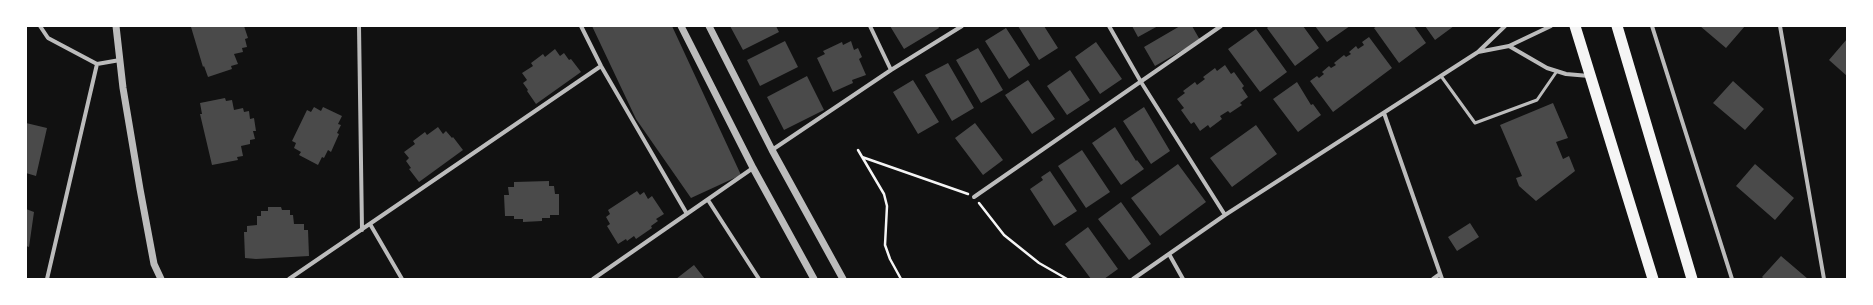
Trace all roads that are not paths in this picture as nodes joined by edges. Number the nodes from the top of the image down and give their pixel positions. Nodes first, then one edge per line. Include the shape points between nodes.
1 (40, 26) edge
2 (116, 26) edge
3 (359, 26) edge
4 (581, 26) edge
5 (681, 26) edge
6 (709, 26) edge
7 (870, 26) edge
8 (962, 26) edge
9 (1109, 26) edge
10 (1221, 26) edge
11 (1505, 26) edge
12 (1551, 26) edge
13 (1575, 26) edge
14 (1617, 26) edge
15 (1652, 26) edge
16 (1780, 26) edge
17 (1509, 46) junction
18 (1478, 52) junction
19 (120, 60) junction
20 (97, 64) junction
21 (601, 66) junction
22 (891, 70) junction
23 (1557, 71) junction
24 (1441, 76) junction
25 (1590, 76) junction
26 (1141, 82) junction
27 (1384, 112) junction
28 (772, 150) junction
29 (753, 168) junction
30 (974, 197) road end
31 (708, 200) junction
32 (687, 214) junction
33 (1225, 215) junction
34 (370, 224) junction
35 (362, 230) junction
36 (1169, 254) junction
37 (1440, 274) junction
38 (47, 279) edge
39 (161, 279) edge
40 (289, 279) edge
41 (402, 279) edge
42 (593, 279) edge
43 (759, 279) edge
44 (814, 279) edge
45 (843, 279) edge
46 (1133, 279) edge
47 (1183, 279) edge
48 (1433, 279) edge
49 (1442, 279) edge
50 (1653, 279) edge
51 (1692, 279) edge
52 (1732, 279) edge
53 (1824, 279) edge

1 - 20 street via 48,38
2 - 19 street
3 - 35 street
4 - 21 street
5 - 29 street
6 - 28 street
7 - 22 street
8 - 22 street
9 - 26 street
10 - 26 street
11 - 18 street
12 - 17 street
13 - 25 highway
14 - 51 highway
15 - 52 street
16 - 53 street
17 - 18 street
17 - 23 street
18 - 24 street
19 - 20 street
19 - 39 street via 148,234 154,264
20 - 38 street
21 - 32 street
21 - 34 street
22 - 28 street
23 - 24 lane via 1537,100 1475,123
23 - 25 street
24 - 27 street
25 - 50 highway
26 - 30 street
26 - 33 street
27 - 33 street
27 - 37 street
28 - 45 street
29 - 31 street
29 - 44 street
31 - 32 street
31 - 43 street
32 - 42 street
33 - 36 street
34 - 35 street
34 - 41 street
35 - 40 street
36 - 46 street
36 - 47 street
37 - 48 street
37 - 49 street

